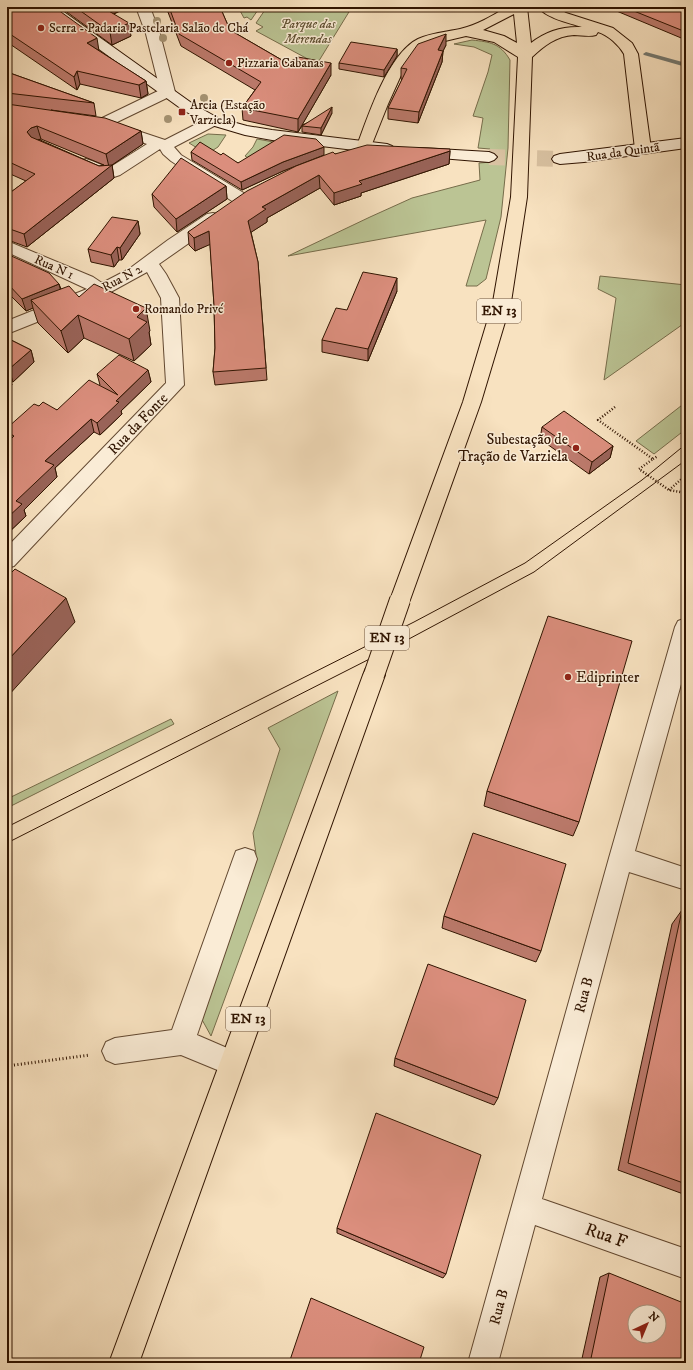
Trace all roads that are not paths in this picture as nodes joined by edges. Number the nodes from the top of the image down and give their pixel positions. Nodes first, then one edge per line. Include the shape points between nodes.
1 (48, 7) edge
2 (143, 7) edge
3 (516, 7) edge
4 (520, 7) edge
5 (545, 7) edge
6 (465, 32) junction
7 (617, 36) junction
8 (525, 56) junction
9 (168, 92) junction
10 (213, 120) junction
11 (686, 143) edge
12 (162, 144) junction
13 (365, 146) junction
14 (643, 149) junction
15 (338, 157) edge
16 (489, 157) tunnel mouth
17 (74, 159) edge
18 (560, 159) tunnel mouth
19 (7, 246) edge
20 (149, 263) junction
21 (101, 290) junction
22 (7, 328) edge
23 (7, 560) edge
24 (686, 627) edge
25 (621, 858) junction
26 (245, 860) dead end
27 (686, 879) edge
28 (181, 1042) junction
29 (115, 1051) road end
30 (232, 1063) junction
31 (526, 1208) junction
32 (686, 1264) edge
33 (124, 1363) edge
34 (483, 1363) edge

1 - 9 street
2 - 9 street
3 - 6 main road via 494,22
4 - 8 main road, EN 13
5 - 7 main road via 561,16 599,27
6 - 8 main road via 499,38
6 - 13 main road via 434,38 411,50 386,90
7 - 8 main road via 572,30 559,32 537,45
7 - 14 main road via 631,54
8 - 30 main road, EN 13, bridge via 518,198 502,302 472,402
9 - 10 street via 188,107
9 - 12 street via 95,122
10 - 12 street
10 - 13 street via 272,135
11 - 14 street, Rua da Quintã
12 - 17 street via 108,174
12 - 20 street via 168,152 237,203
13 - 15 street
13 - 16 street
14 - 18 street, Rua da Quintã
19 - 21 street, Rua N 1 via 87,281
20 - 21 street, Rua N 2
20 - 23 street, Rua da Fonte via 158,274 170,298 175,385
21 - 22 street, Rua N 2
24 - 25 street, Rua B
25 - 27 street
25 - 31 street, Rua B
26 - 28 street
28 - 29 street
28 - 30 street
30 - 33 main road, EN 13
31 - 32 street, Rua F
31 - 34 street, Rua B

